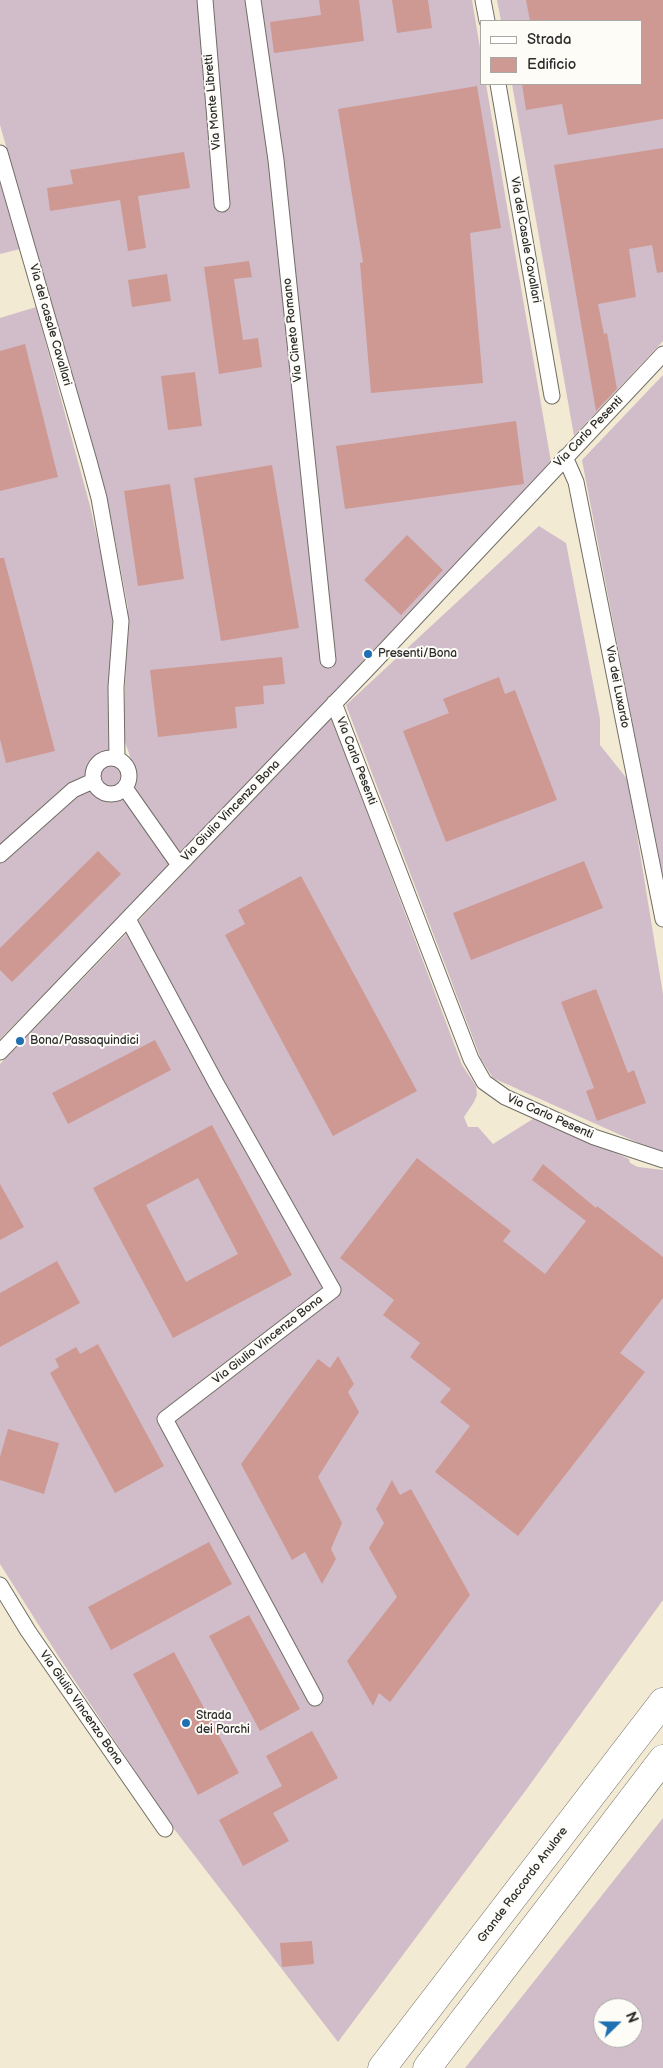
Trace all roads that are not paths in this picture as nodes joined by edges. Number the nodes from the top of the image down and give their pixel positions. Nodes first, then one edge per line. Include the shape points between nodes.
1 (205, 0) edge
2 (253, 0) edge
3 (483, 0) edge
4 (487, 20) edge
5 (498, 85) edge
6 (0, 153) edge
7 (222, 204) dead end
8 (663, 354) edge
9 (552, 396) dead end
10 (565, 457) junction
11 (328, 660) dead end
12 (334, 703) junction
13 (117, 760) junction
14 (93, 781) junction
15 (124, 788) junction
16 (0, 855) edge
17 (179, 865) junction
18 (128, 919) junction
19 (663, 919) edge
20 (0, 1052) edge
21 (663, 1160) edge
22 (0, 1585) edge
23 (315, 1698) dead end
24 (663, 1702) edge
25 (663, 1759) edge
26 (165, 1829) dead end
27 (382, 2068) edge
28 (427, 2068) edge

1 - 7 street, Via Monte Libretti
2 - 11 street, Via Cineto Romano via 277,170
3 - 4 street
5 - 9 street, Via del Casale Cavallari
6 - 13 street, Via del casale Cavallari via 98,498 121,621 116,687
8 - 10 street, Via Carlo Pesenti
10 - 12 street, Via Carlo Pesenti
10 - 19 street, Via dei Luxardo via 576,482
12 - 17 street, Via Giulio Vincenzo Bona
12 - 21 street, Via Carlo Pesenti via 484,1082 505,1097 594,1137
13 - 14 street via 101,761 94,770
13 - 15 street via 128,772 128,784
14 - 15 street via 99,790 109,794
14 - 16 street via 73,790
15 - 17 street
17 - 18 street, Via Giulio Vincenzo Bona
18 - 20 street, Via Giulio Vincenzo Bona
18 - 23 street, Via Giulio Vincenzo Bona via 332,1290 165,1419
22 - 26 street, Via Giulio Vincenzo Bona via 28,1631
24 - 27 highway, Grande Raccordo Anulare
25 - 28 highway

